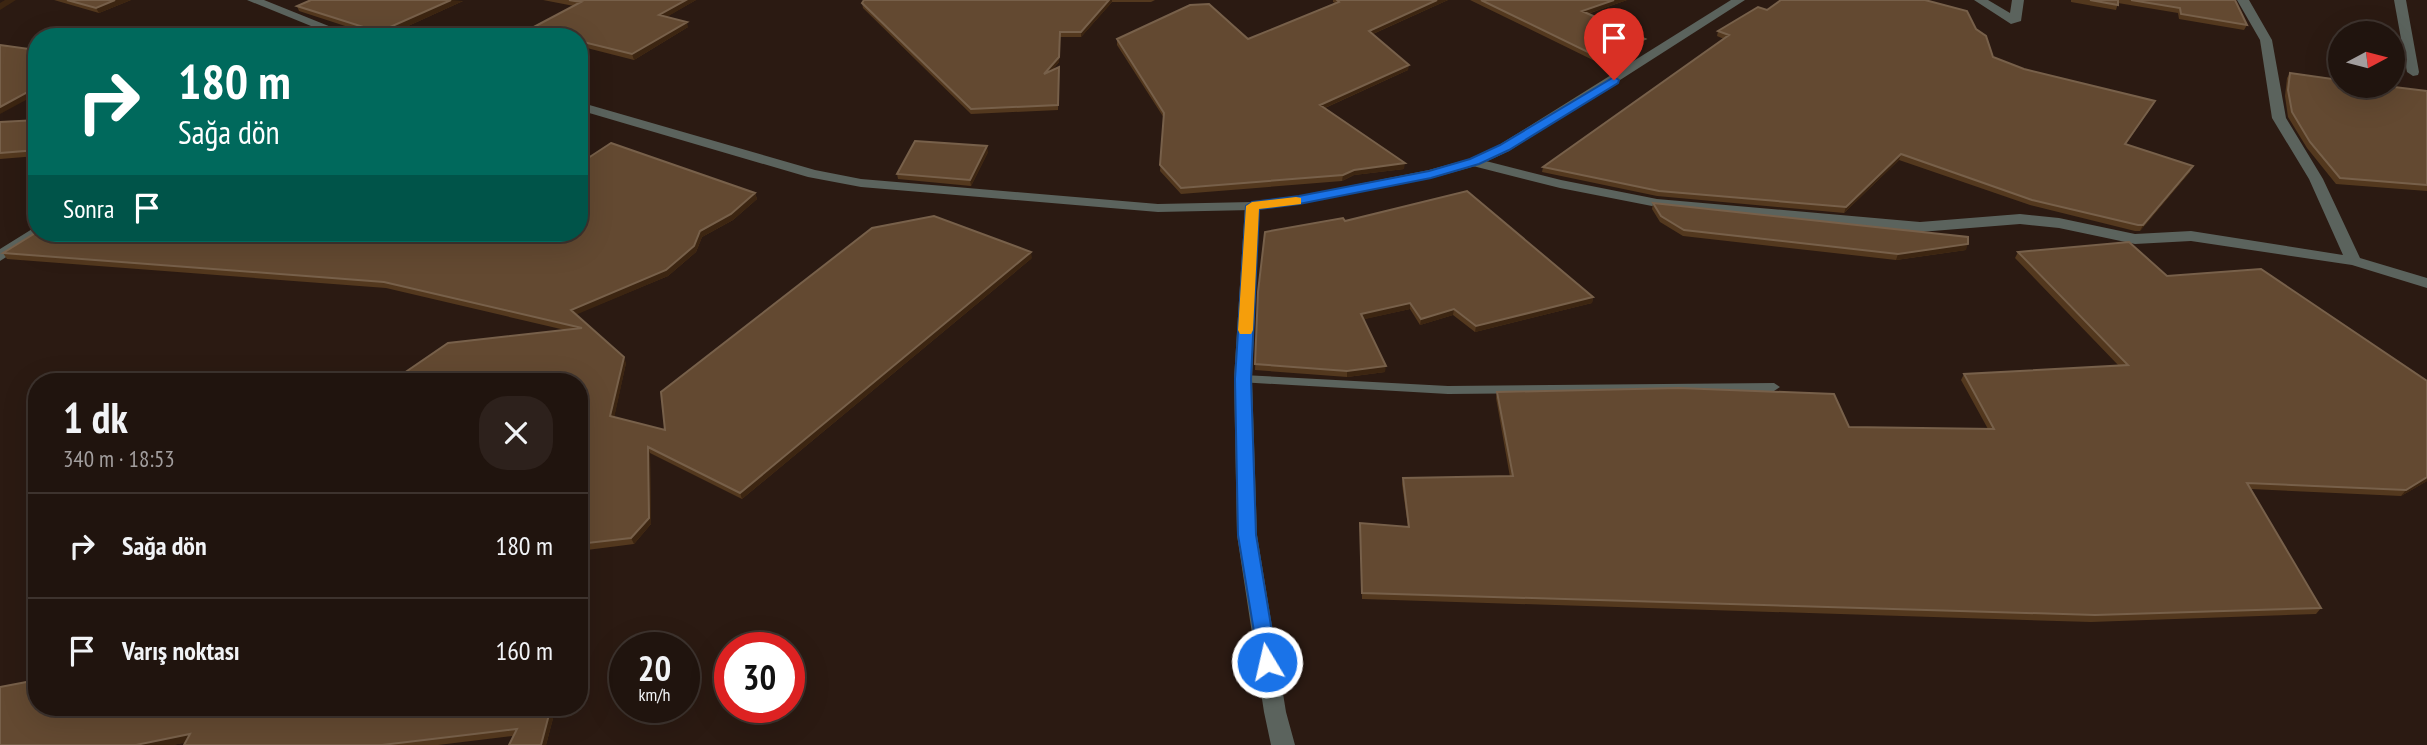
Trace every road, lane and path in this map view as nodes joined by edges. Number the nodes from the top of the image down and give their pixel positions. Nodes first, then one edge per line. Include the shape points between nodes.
1 (253, 0) edge
2 (1739, 0) edge
3 (1980, 0) edge
4 (2018, 0) edge
5 (2243, 0) edge
6 (2400, 0) edge
7 (326, 28) edge
8 (2413, 72) dead end
9 (588, 109) edge
10 (1474, 162) junction
11 (1252, 206) junction
12 (28, 238) edge
13 (0, 256) edge
14 (2354, 261) junction
15 (2427, 284) edge
16 (1243, 379) junction
17 (1773, 387) dead end
18 (1283, 745) edge

1 - 7 street
2 - 10 street via 1504,148
3 - 4 street via 2015,21
5 - 14 street via 2266,40 2279,118 2316,179
6 - 8 street
9 - 11 street via 813,174 861,183 1158,208
10 - 11 street
10 - 14 street via 1657,203 1920,227 2020,219 2135,239 2191,236
11 - 16 street
12 - 13 street
14 - 15 street
16 - 17 lane via 1448,390
16 - 18 street via 1247,535

